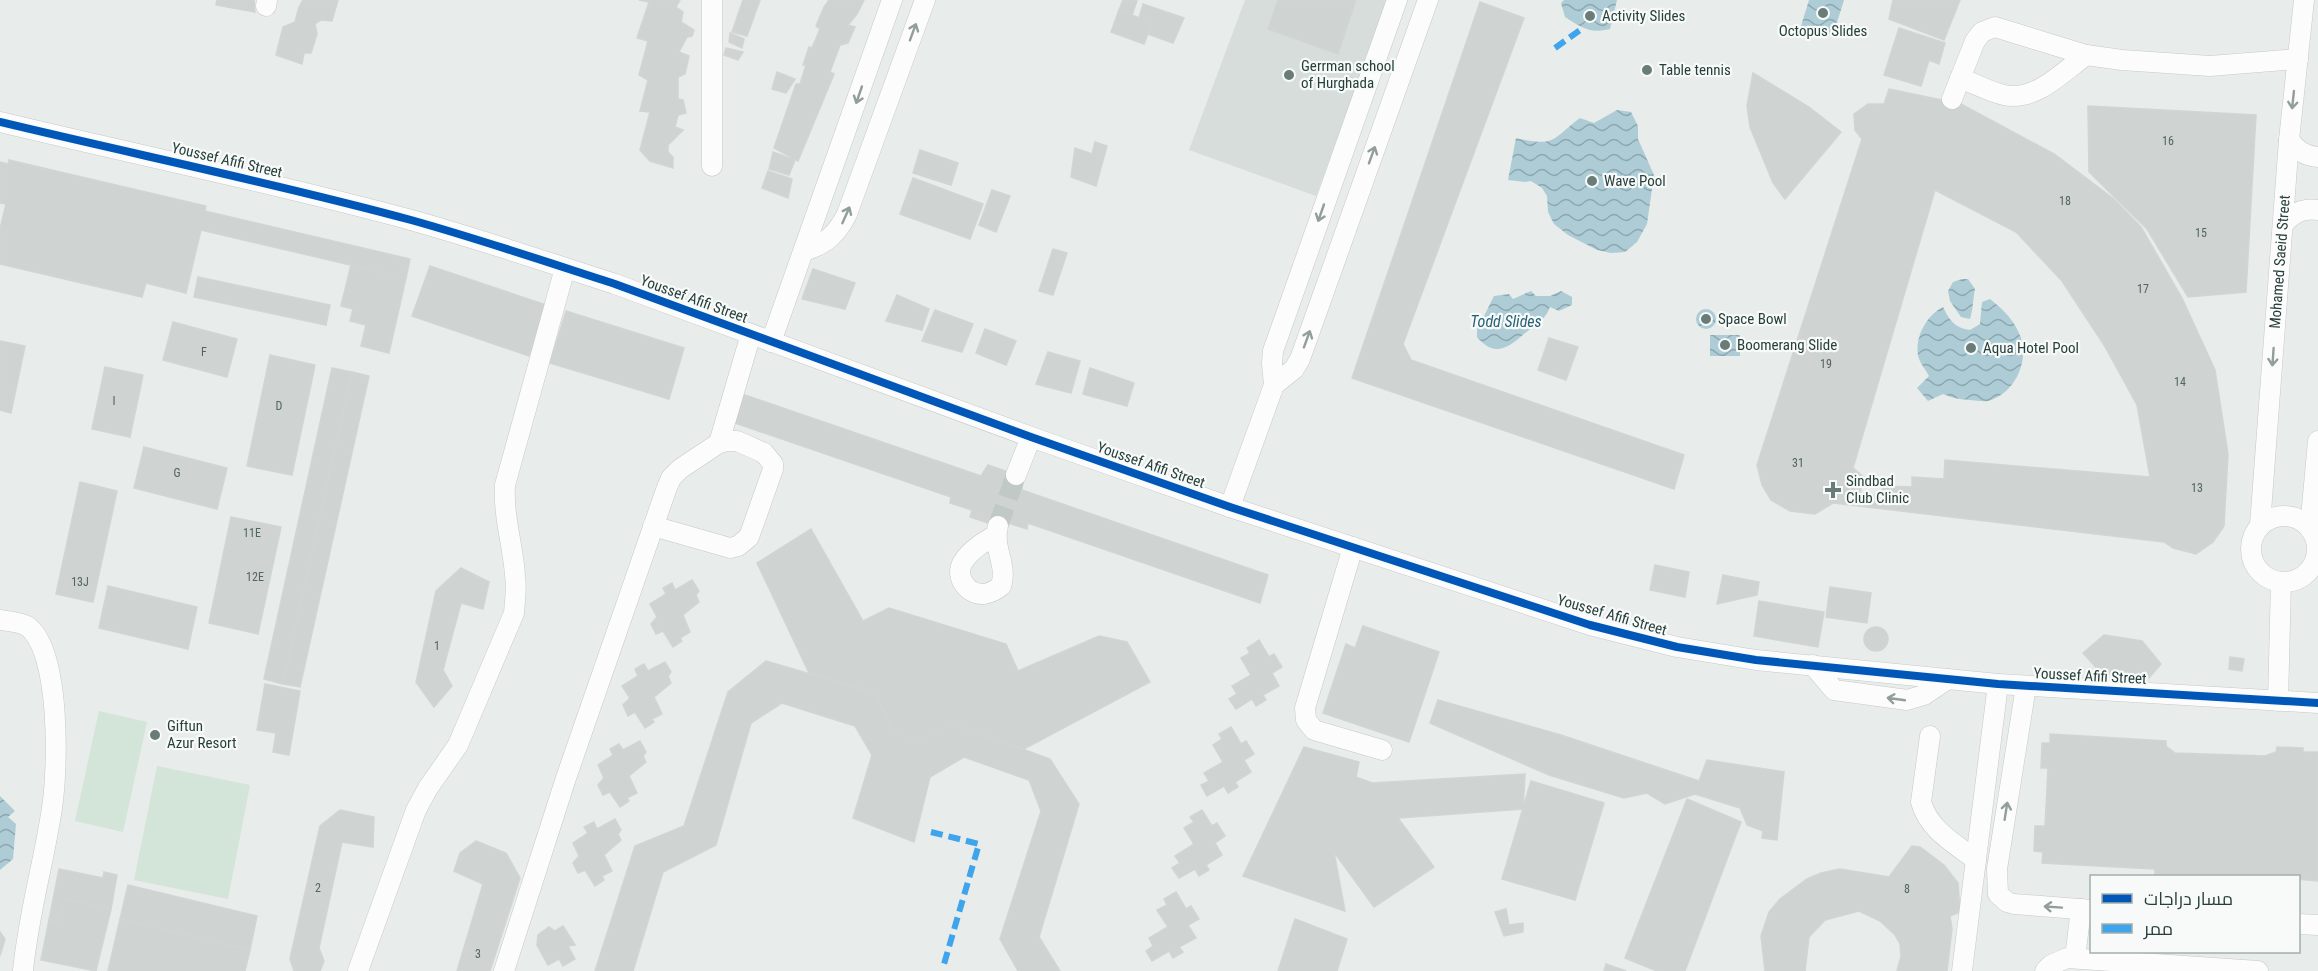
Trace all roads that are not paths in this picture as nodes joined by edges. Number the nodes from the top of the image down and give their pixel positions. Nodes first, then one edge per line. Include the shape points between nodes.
1 (712, 0) edge
2 (892, 0) edge
3 (925, 0) edge
4 (1397, 0) edge
5 (1428, 0) edge
6 (2304, 0) edge
7 (1383, 40) junction
8 (1410, 50) junction
9 (2086, 55) junction
10 (2298, 59) junction
11 (1960, 78) junction
12 (1952, 99) dead end
13 (0, 123) edge
14 (2289, 140) junction
15 (2318, 157) edge
16 (711, 166) dead end
17 (2318, 210) edge
18 (2283, 225) junction
19 (804, 251) junction
20 (565, 268) junction
21 (751, 334) junction
22 (771, 342) junction
23 (1274, 385) junction
24 (1031, 437) junction
25 (2318, 441) edge
26 (719, 443) junction
27 (1016, 475) tunnel mouth
28 (1230, 507) junction
29 (2260, 525) junction
30 (653, 526) junction
31 (2310, 529) junction
32 (1353, 547) junction
33 (2281, 582) junction
34 (0, 620) edge
35 (1998, 684) junction
36 (2026, 686) junction
37 (2278, 701) junction
38 (2318, 704) edge
39 (1930, 736) dead end
40 (1383, 750) dead end
41 (1976, 860) junction
42 (2086, 909) edge
43 (2300, 924) edge
44 (2318, 925) edge
45 (2075, 958) junction
46 (22, 971) edge
47 (358, 971) edge
48 (504, 971) edge
49 (1962, 971) edge
50 (2045, 971) edge
51 (2258, 971) edge

1 - 16 street
2 -> 19 street
19 -> 3 street via 831,238 848,214
4 - 7 street
5 - 8 street
6 - 10 street, Mohamed Saeid Street
7 - 8 street
7 -> 23 street via 1273,351
23 -> 8 street via 1300,359
9 - 10 street via 2210,66
9 - 11 street via 2038,91 2021,95 2005,96
9 - 11 street via 1995,27 1982,32 1975,41
10 -> 14 street, Mohamed Saeid Street
11 - 12 street
13 - 20 street, Youssef Afifi Street via 411,220
14 - 15 street via 2297,150
14 - 18 street, Mohamed Saeid Street
17 - 18 street via 2291,215
18 -> 29 street, Mohamed Saeid Street
19 - 22 street
20 - 21 street, Youssef Afifi Street
20 - 47 street via 505,485 505,513 515,573 514,613 458,745 416,810
21 - 22 street, Youssef Afifi Street
21 - 26 street
22 - 24 street, Youssef Afifi Street
23 - 28 street
24 - 27 street
24 - 28 street, Youssef Afifi Street
25 - 31 street
26 - 30 street via 671,478
26 - 30 street via 737,441 764,453 773,464 749,537 730,548
28 - 32 street, Youssef Afifi Street
29 - 31 street via 2267,519 2286,515 2304,522
29 - 33 street via 2251,541 2252,560 2263,575
30 - 48 street
31 - 33 street via 2317,547 2313,565 2299,578
35 -> 32 street, Youssef Afifi Street via 1756,660 1677,647 1590,625
32 - 40 street via 1305,708 1306,720 1314,730
33 - 37 street
34 - 46 street via 26,625 37,638 46,654 52,691 52,805
35 - 36 street, Youssef Afifi Street
35 - 41 street
36 - 37 street, Youssef Afifi Street
42 -> 36 street via 2014,904 1998,894 1997,869
37 - 38 street, Youssef Afifi Street
39 - 41 street via 1923,809 1934,828
41 - 49 street
42 - 45 street
43 - 44 street
45 - 50 street via 2058,961
45 - 51 street

